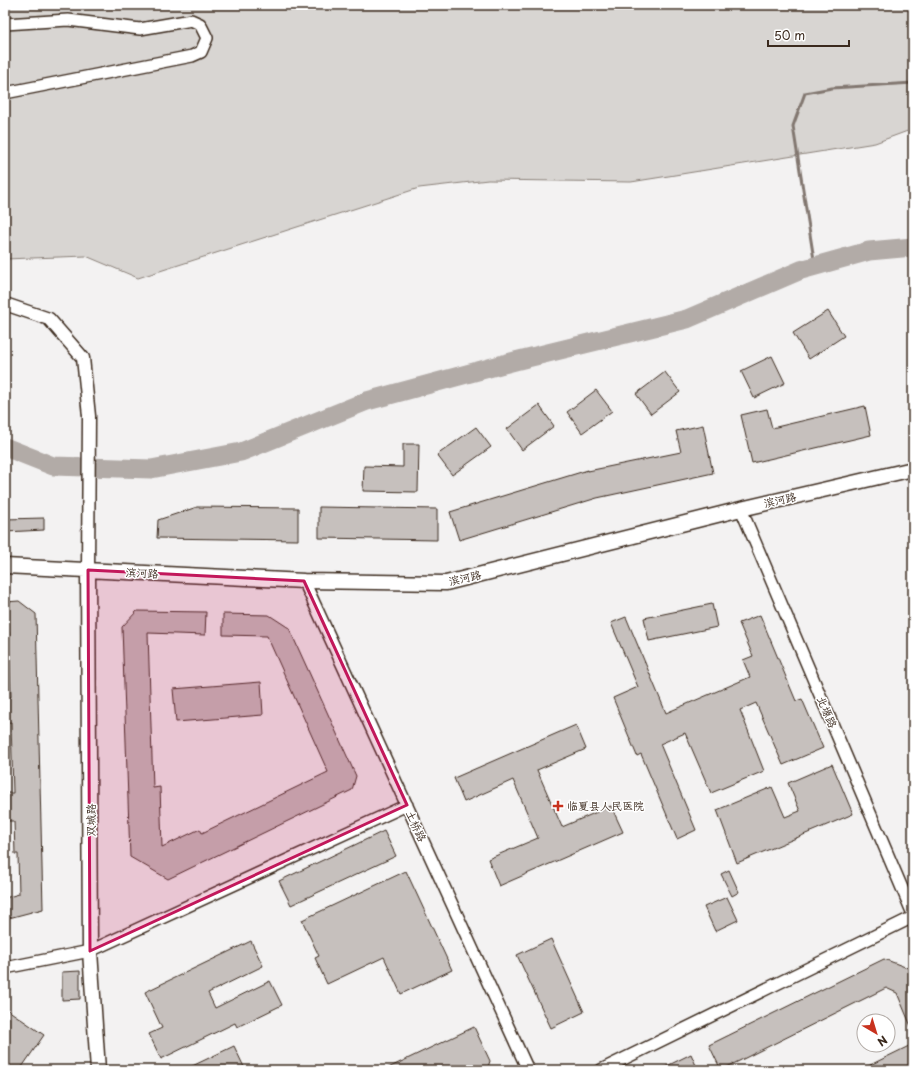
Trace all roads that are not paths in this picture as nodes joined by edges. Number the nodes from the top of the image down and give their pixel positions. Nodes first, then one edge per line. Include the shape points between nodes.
1 (5, 24) edge
2 (5, 92) edge
3 (5, 304) edge
4 (913, 469) edge
5 (742, 509) junction
6 (5, 566) edge
7 (88, 570) junction
8 (304, 581) junction
9 (407, 805) junction
10 (913, 915) edge
11 (90, 951) junction
12 (5, 968) edge
13 (98, 1070) edge
14 (528, 1070) edge
15 (601, 1070) edge

1 - 2 street via 68,20 140,29 191,20 200,24 207,38 201,52 192,56
3 - 7 main road via 49,319 83,358 89,434
4 - 5 main road, 滨河路
5 - 8 main road, 滨河路 via 446,583
5 - 10 street, 北塬路
6 - 7 main road, 滨河路
7 - 8 main road, 滨河路
7 - 11 main road, 双城路
8 - 9 street, 土桥路
9 - 11 street
9 - 14 street, 土桥路
10 - 15 street
11 - 12 street
11 - 13 main road, 双城路

